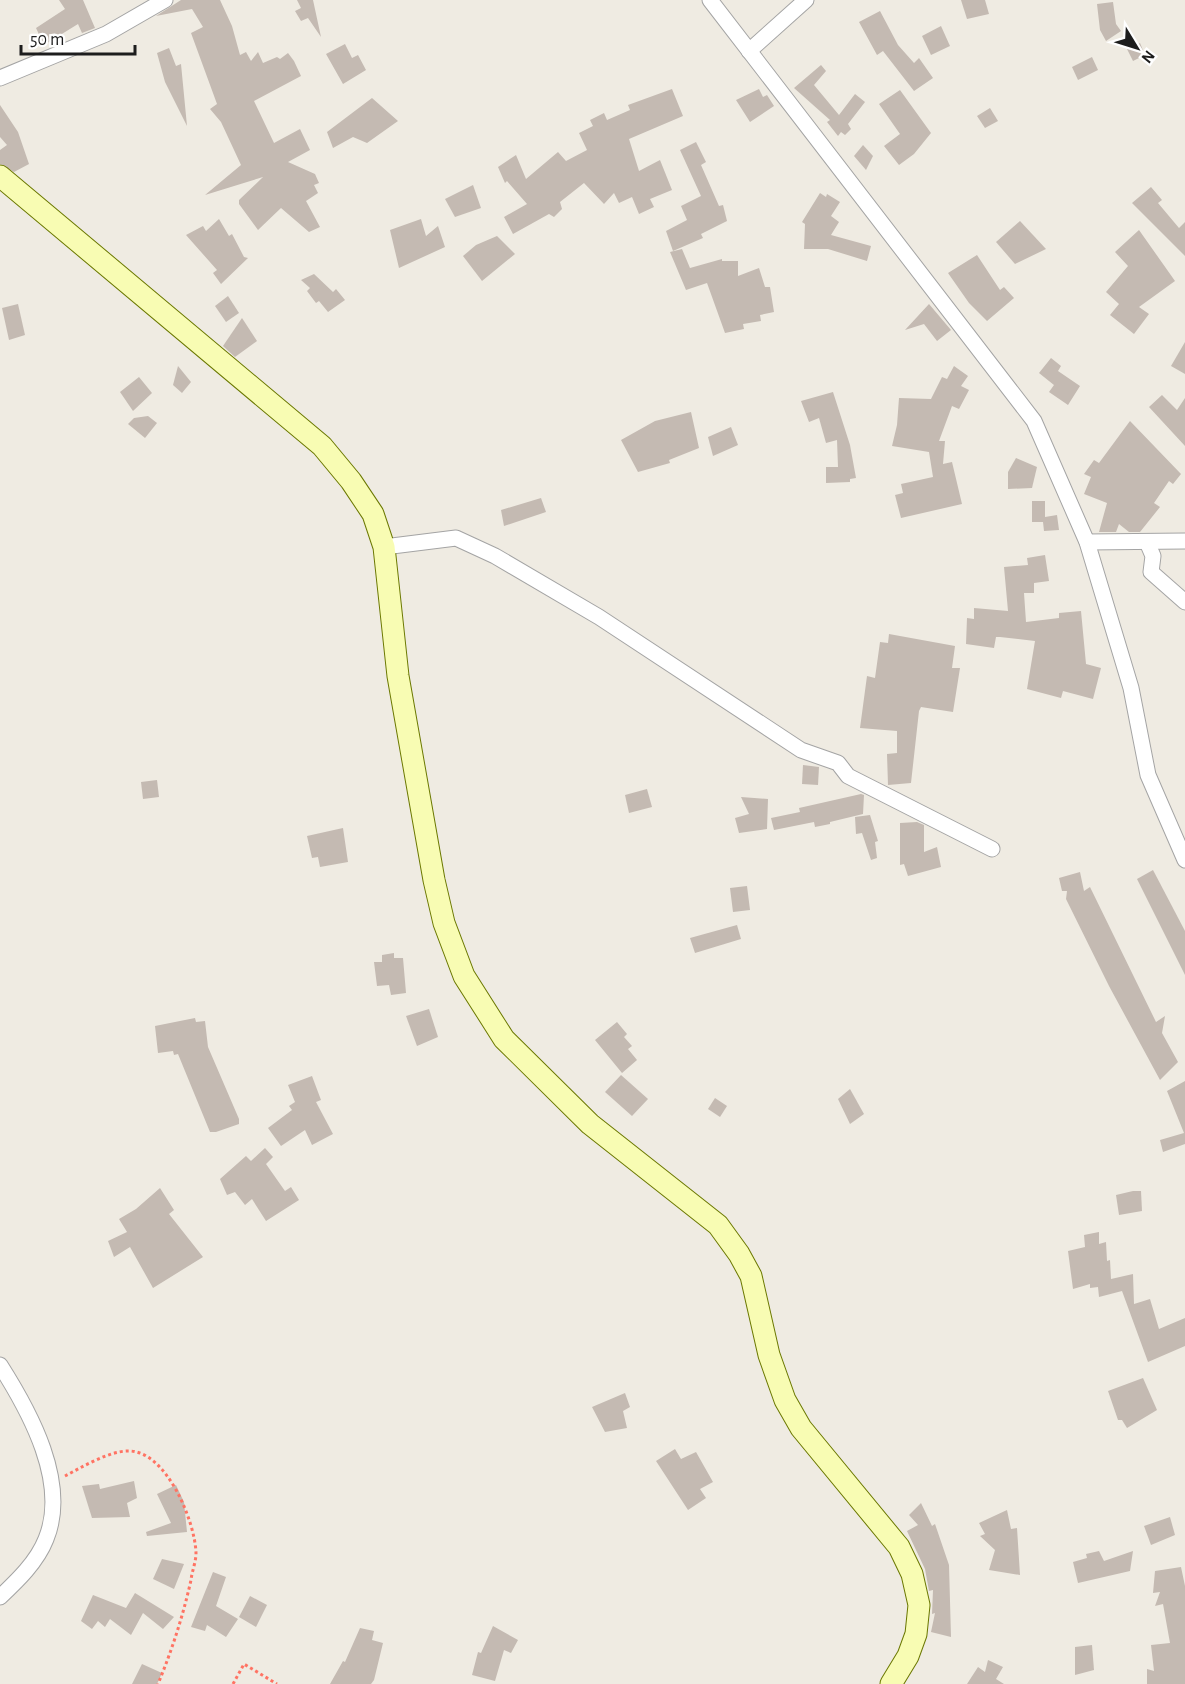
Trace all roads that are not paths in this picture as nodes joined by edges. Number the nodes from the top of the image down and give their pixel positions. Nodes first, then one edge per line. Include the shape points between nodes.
1 (165, 0) edge
2 (710, 0) edge
3 (806, 0) edge
4 (749, 51) junction
5 (0, 78) edge
6 (0, 176) edge
7 (1087, 542) junction
8 (1147, 542) junction
9 (1185, 542) edge
10 (384, 547) junction
11 (1185, 602) edge
12 (992, 849) dead end
13 (1185, 860) edge
14 (0, 1365) edge
15 (0, 1597) edge
16 (891, 1684) edge

1 - 5 street via 106,34
2 - 4 street
3 - 4 street
4 - 7 street via 1034,421
6 - 10 main road via 322,446 373,514
7 - 8 street
7 - 13 street via 1131,688 1148,775
8 - 9 street
8 - 11 street via 1153,556 1151,572
10 - 12 street via 456,538 485,552 599,617 801,750 838,763 848,776
10 - 16 main road via 398,676 432,869 444,923 464,976 504,1039 590,1124 718,1225 740,1254 752,1276 769,1355 785,1400 801,1428 899,1547 912,1574 919,1605 916,1634
14 - 15 street via 30,1421 48,1467 53,1502 46,1539 25,1574

